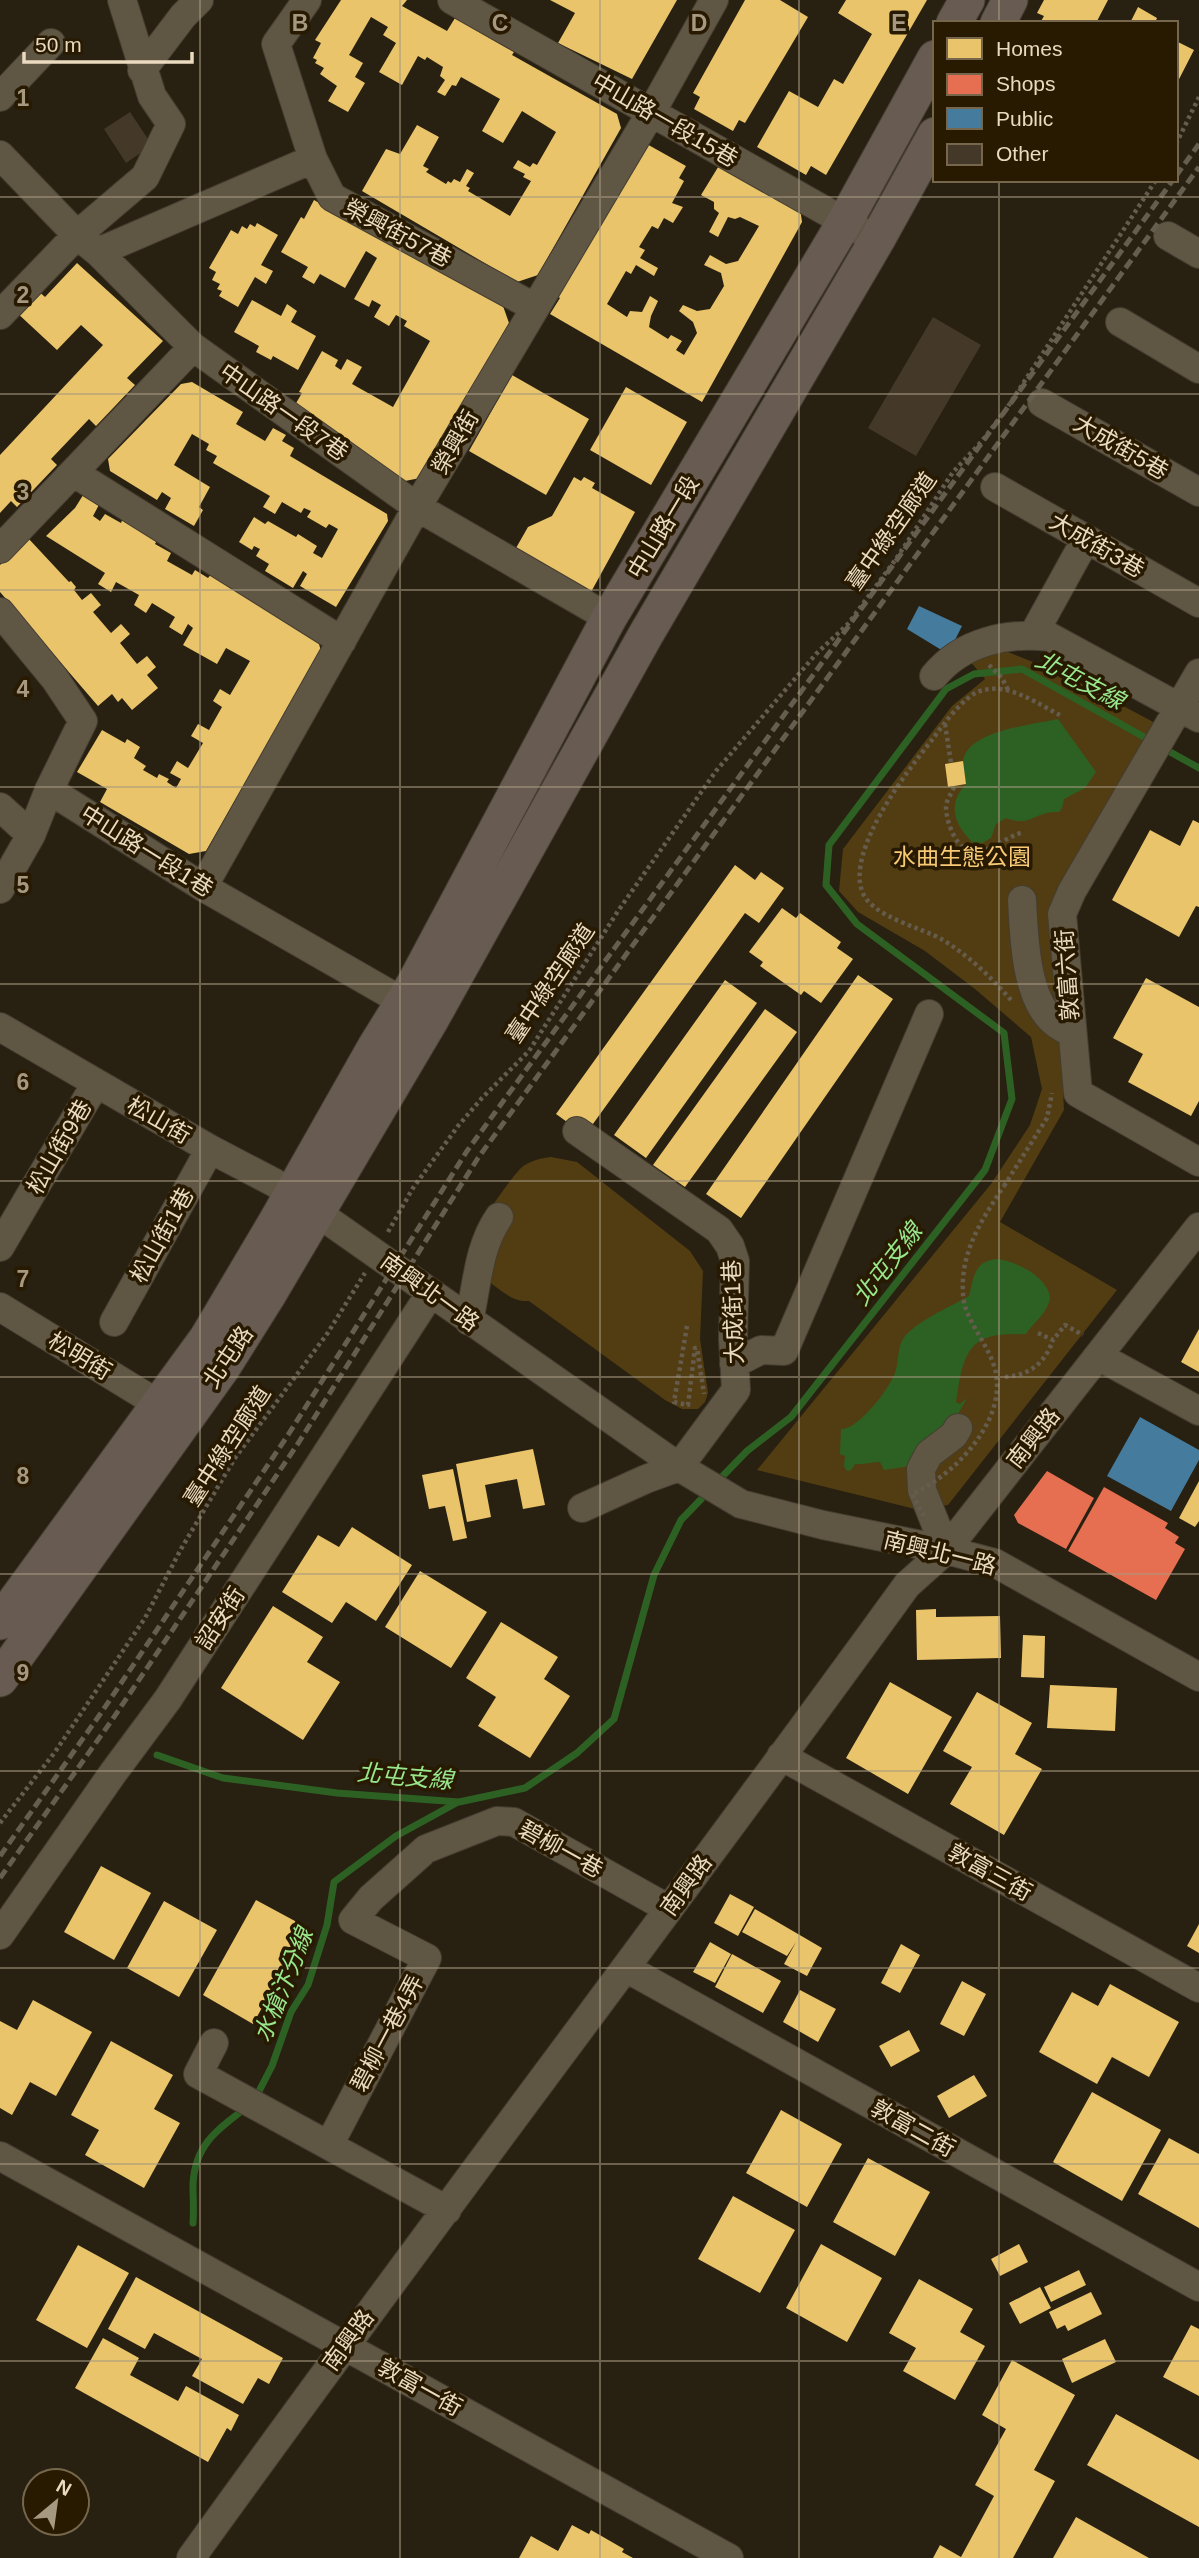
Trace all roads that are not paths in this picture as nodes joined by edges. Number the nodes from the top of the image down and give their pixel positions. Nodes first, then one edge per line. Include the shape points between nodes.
1 (122, 0) edge
2 (307, 0) edge
3 (452, 0) edge
4 (714, 0) edge
5 (967, 0) edge
6 (1010, 0) edge
7 (186, 5) edge
8 (955, 21) edge
9 (999, 21) edge
10 (51, 43) dead end
11 (933, 62) edge
12 (142, 70) junction
13 (0, 97) edge
14 (652, 111) junction
15 (933, 139) edge
16 (0, 155) edge
17 (313, 159) junction
18 (844, 223) junction
19 (1167, 236) dead end
20 (877, 240) junction
21 (88, 243) junction
22 (1199, 254) edge
23 (534, 307) junction
24 (0, 315) edge
25 (1120, 322) dead end
26 (193, 347) junction
27 (1199, 369) edge
28 (1042, 402) dead end
29 (74, 473) junction
30 (995, 487) dead end
31 (1199, 492) edge
32 (417, 507) junction
33 (1086, 539) junction
34 (0, 550) edge
35 (1199, 603) edge
36 (0, 612) edge
37 (609, 618) junction
38 (1033, 635) junction
39 (342, 641) junction
40 (1199, 674) edge
41 (934, 676) dead end
42 (1190, 713) edge
43 (49, 790) junction
44 (0, 807) edge
45 (32, 835) junction
46 (203, 887) junction
47 (0, 889) edge
48 (1022, 900) dead end
49 (418, 1010) junction
50 (929, 1013) dead end
51 (0, 1027) edge
52 (1071, 1033) junction
53 (96, 1083) junction
54 (577, 1132) dead end
55 (210, 1149) junction
56 (1199, 1162) edge
57 (305, 1203) junction
58 (499, 1217) dead end
59 (1199, 1227) edge
60 (0, 1247) edge
61 (430, 1294) junction
62 (0, 1307) edge
63 (469, 1321) junction
64 (114, 1322) dead end
65 (1091, 1346) junction
66 (734, 1364) junction
67 (160, 1405) junction
68 (1199, 1412) edge
69 (958, 1429) dead end
70 (679, 1467) junction
71 (582, 1508) dead end
72 (946, 1550) junction
73 (0, 1622) edge
74 (1199, 1677) edge
75 (0, 1679) edge
76 (781, 1756) junction
77 (669, 1909) junction
78 (353, 1920) joint
79 (0, 1934) edge
80 (626, 1968) junction
81 (1199, 1988) edge
82 (214, 2043) dead end
83 (329, 2145) junction
84 (0, 2156) edge
85 (447, 2210) junction
86 (1199, 2287) edge
87 (344, 2345) junction
88 (191, 2558) edge
89 (729, 2558) edge

1 - 12 street
2 - 17 street, 榮興街57巷 via 276,44
3 - 14 street, 中山路一段15巷
4 - 14 street, 榮興街
5 - 8 main road
6 - 9 main road
7 - 12 street
10 - 13 street
11 - 18 main road, 中山路一段
12 - 21 street via 171,124 145,177
14 - 18 street, 中山路一段15巷
14 - 23 street, 榮興街
15 - 20 main road, 中山路一段
16 - 21 street, 中山路一段7巷
17 - 21 street
17 - 23 street, 榮興街57巷 via 332,197
18 - 20 street, 中山路一段15巷
18 - 37 main road, 中山路一段
19 - 22 street
20 - 49 main road, 中山路一段
21 - 24 street
21 - 26 street, 中山路一段7巷
23 - 32 street, 榮興街
25 - 27 street
26 - 29 street
26 - 32 street, 中山路一段7巷
28 - 31 street, 大成街5巷
29 - 34 street
29 - 39 street
30 - 33 street, 大成街3巷
32 - 37 street, 中山路一段7巷
32 - 39 street, 榮興街
33 - 35 street, 大成街3巷
33 - 38 street
36 - 43 street via 83,720
37 - 49 main road, 中山路一段
38 - 41 street via 982,641
38 - 42 street via 1050,637
39 - 46 street, 榮興街
40 - 42 street, 敦富六街
42 - 52 street, 敦富六街 via 1146,768 1062,914
43 - 45 street
43 - 46 street, 中山路一段1巷
44 - 45 street
45 - 47 street
46 - 49 street, 中山路一段1巷
48 - 52 street via 1027,959 1037,997 1051,1020
49 - 57 main road, 北屯路 via 374,1047
50 - 66 street via 784,1351 761,1350
51 - 53 street, 松山街
52 - 56 street, 敦富六街 via 1078,1093
53 - 55 street, 松山街
53 - 60 street, 松山街9巷
54 - 66 street, 大成街1巷 via 719,1230 730,1246 735,1261
55 - 57 street, 松山街
55 - 64 street, 松山街1巷
57 - 61 street, 南興北一路
57 - 67 main road, 北屯路
57 - 75 main road, 北屯路 via 223,1367
58 - 63 street via 482,1252
59 - 65 street, 南興路
61 - 63 street, 南興北一路
61 - 79 street, 詔安街 via 168,1699
62 - 67 street, 松明街
63 - 70 street, 南興北一路
65 - 68 street
65 - 72 street, 南興路
66 - 70 street, 大成街1巷 via 736,1390
67 - 73 main road, 北屯路
69 - 72 street via 937,1446 921,1469 923,1503
70 - 71 street
70 - 72 street, 南興北一路 via 741,1504
72 - 74 street, 南興北一路 via 995,1563
72 - 76 street, 南興路 via 907,1585
76 - 77 street, 南興路
76 - 81 street, 敦富三街
77 - 78 street, 碧柳一巷 via 514,1822 497,1821 426,1849
77 - 80 street, 南興路
78 - 83 street, 碧柳一巷4弄 via 427,1958
80 - 85 street, 南興路
80 - 86 street, 敦富二街
82 - 83 street via 198,2074
83 - 85 street
84 - 87 street, 敦富一街
85 - 87 street, 南興路
87 - 88 street, 南興路
87 - 89 street, 敦富一街

